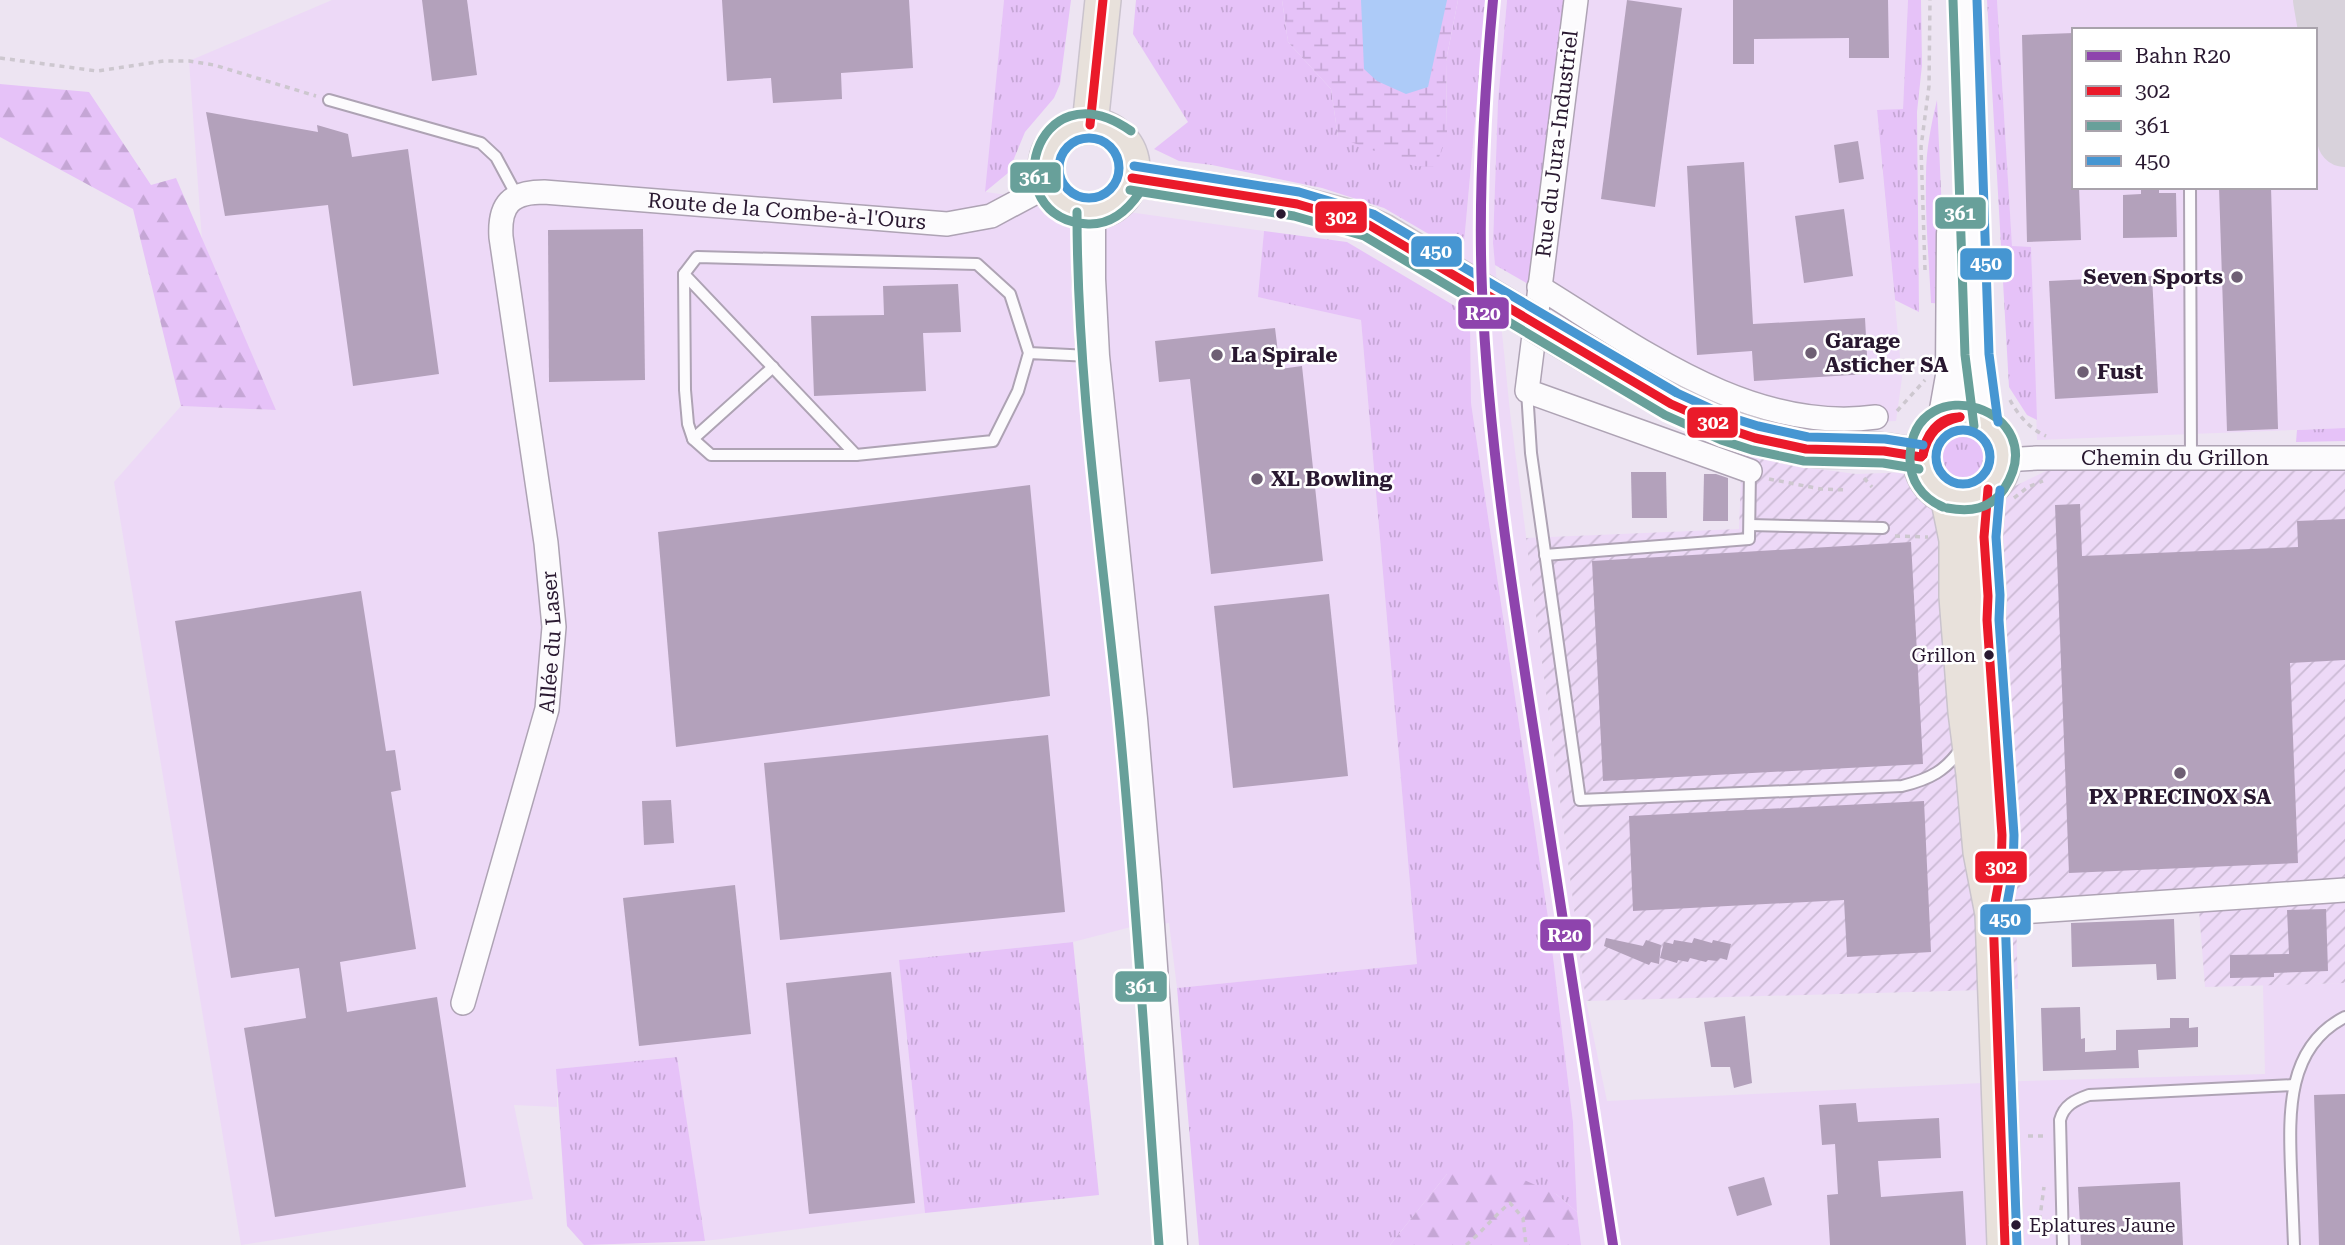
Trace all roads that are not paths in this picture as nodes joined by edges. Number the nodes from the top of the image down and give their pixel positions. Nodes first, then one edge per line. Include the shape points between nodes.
1 (1103, 0) edge
2 (1576, 0) edge
3 (1945, 0) edge
4 (1965, 0) edge
5 (328, 100) road end
6 (1090, 125) junction
7 (1132, 178) junction
8 (1049, 185) junction
9 (2190, 189) edge
10 (517, 195) junction
11 (1089, 212) junction
12 (684, 274) junction
13 (1539, 287) junction
14 (1029, 353) junction
15 (1093, 356) junction
16 (773, 367) junction
17 (1527, 391) junction
18 (1886, 415) road end
19 (1944, 421) junction
20 (1986, 424) junction
21 (694, 439) junction
22 (856, 455) junction
23 (1921, 457) junction
24 (2191, 458) junction
25 (2345, 458) edge
26 (1750, 471) joint
27 (2000, 485) junction
28 (1948, 496) junction
29 (1750, 525) junction
30 (1883, 528) road end
31 (1545, 555) junction
32 (1969, 736) junction
33 (2345, 890) edge
34 (1993, 914) junction
35 (463, 1003) dead end
36 (2345, 1017) edge
37 (2294, 1084) junction
38 (2016, 1235) edge
39 (1171, 1245) edge
40 (2063, 1245) edge
41 (2294, 1245) edge

1 - 6 main road
2 - 13 street, Rue du Jura-Industriel
3 - 19 main road via 1954,264 1952,376
4 - 20 main road via 1977,355
5 - 10 lane via 486,146
6 - 7 main road via 1103,127 1124,141 1133,165
6 - 8 main road via 1067,131 1050,149
7 - 11 main road via 1116,203
7 - 23 main road, bridge via 1297,204 1355,219 1671,404 1725,428 1823,451 1884,451
8 - 10 street, Route de la Combe-à-l'Ours via 991,216 947,224 544,192
8 - 11 main road via 1069,208
9 - 24 lane
10 - 35 street, Allée du Laser via 503,211 501,237 554,627 547,709
11 - 15 main road
12 - 14 lane via 696,257 977,264 1010,295
12 - 16 lane
12 - 21 lane via 685,390
13 - 17 street, Rue du Jura-Industriel
13 - 18 street, Rue du Jura-Industriel via 1713,388 1778,411 1815,418 1847,421
14 - 15 lane
14 - 22 lane via 1018,391 993,441
15 - 39 main road via 1135,760
16 - 21 lane
16 - 22 lane
17 - 26 street
17 - 31 lane
19 - 20 main road via 1961,417
19 - 23 main road via 1931,431
20 - 27 main road via 1997,436
21 - 22 lane via 711,455
23 - 28 main road via 1928,481
24 - 25 street, Chemin du Grillon
24 - 27 street, Chemin du Grillon via 2037,457
26 - 29 lane
27 - 28 main road via 1965,499
27 - 34 main road via 1983,537 2002,835
28 - 32 main road via 1957,540
29 - 30 lane
29 - 31 lane via 1749,539
31 - 32 lane via 1580,800 1902,786 1927,780
32 - 34 main road via 1980,852
33 - 34 street
34 - 38 main road
36 - 37 lane via 2317,1040
37 - 40 lane via 2076,1099 2062,1112 2060,1121
37 - 41 lane via 2289,1114

